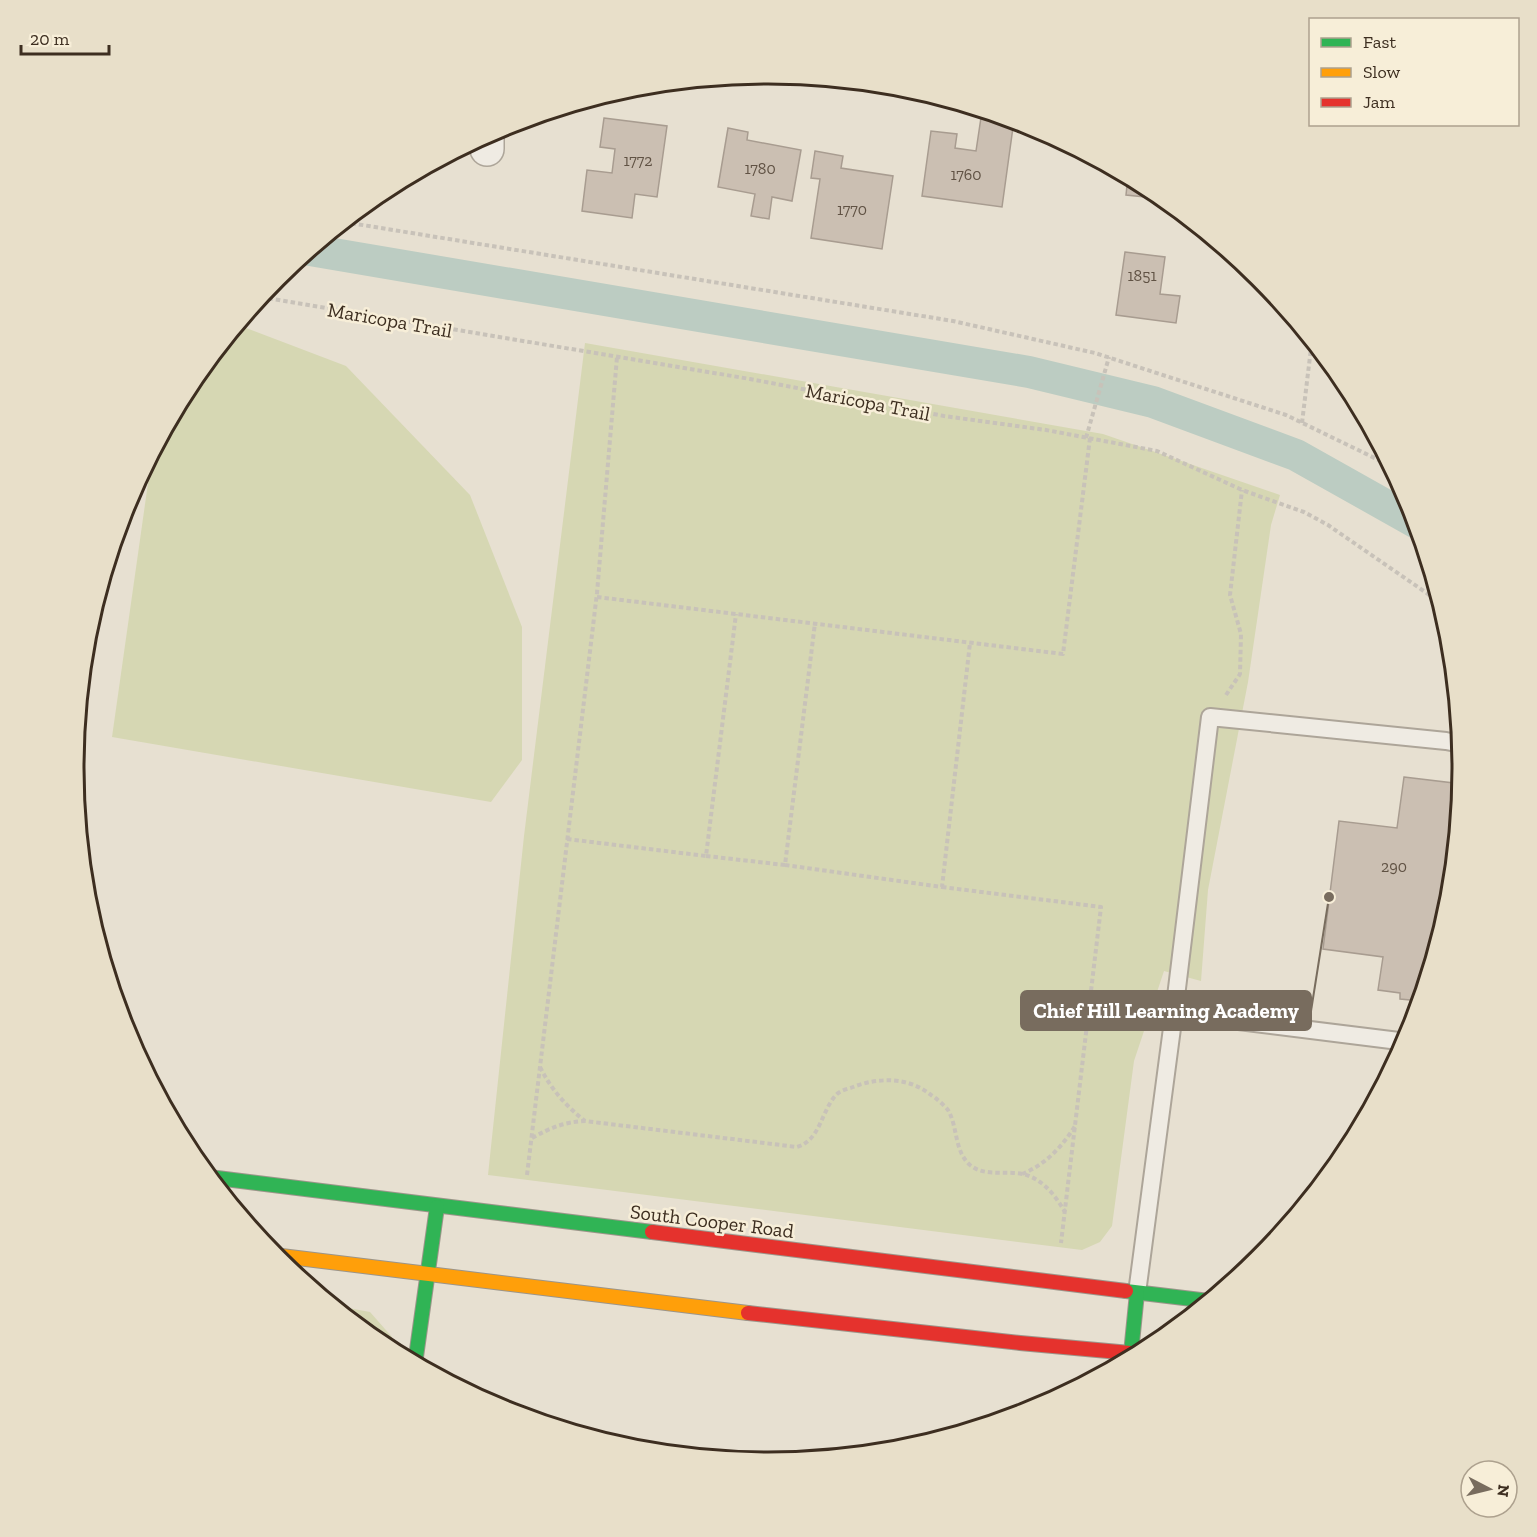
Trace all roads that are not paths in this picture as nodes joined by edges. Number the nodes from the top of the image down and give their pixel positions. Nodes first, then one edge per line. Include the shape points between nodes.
1 (1452, 742) edge
2 (1174, 1013) junction
3 (1396, 1041) edge
4 (220, 1178) edge
5 (437, 1207) junction
6 (290, 1258) edge
7 (429, 1275) junction
8 (1137, 1293) junction
9 (1200, 1300) edge
10 (1136, 1346) edge
11 (1126, 1352) edge
12 (416, 1355) edge

1 - 2 lane via 1210,717
2 - 3 lane
2 - 8 lane
4 - 5 main road, South Cooper Road
5 - 7 main road
5 - 8 main road, South Cooper Road
6 - 7 main road
7 - 11 main road via 787,1318
7 - 12 main road
8 - 9 main road, South Cooper Road
8 - 10 main road

